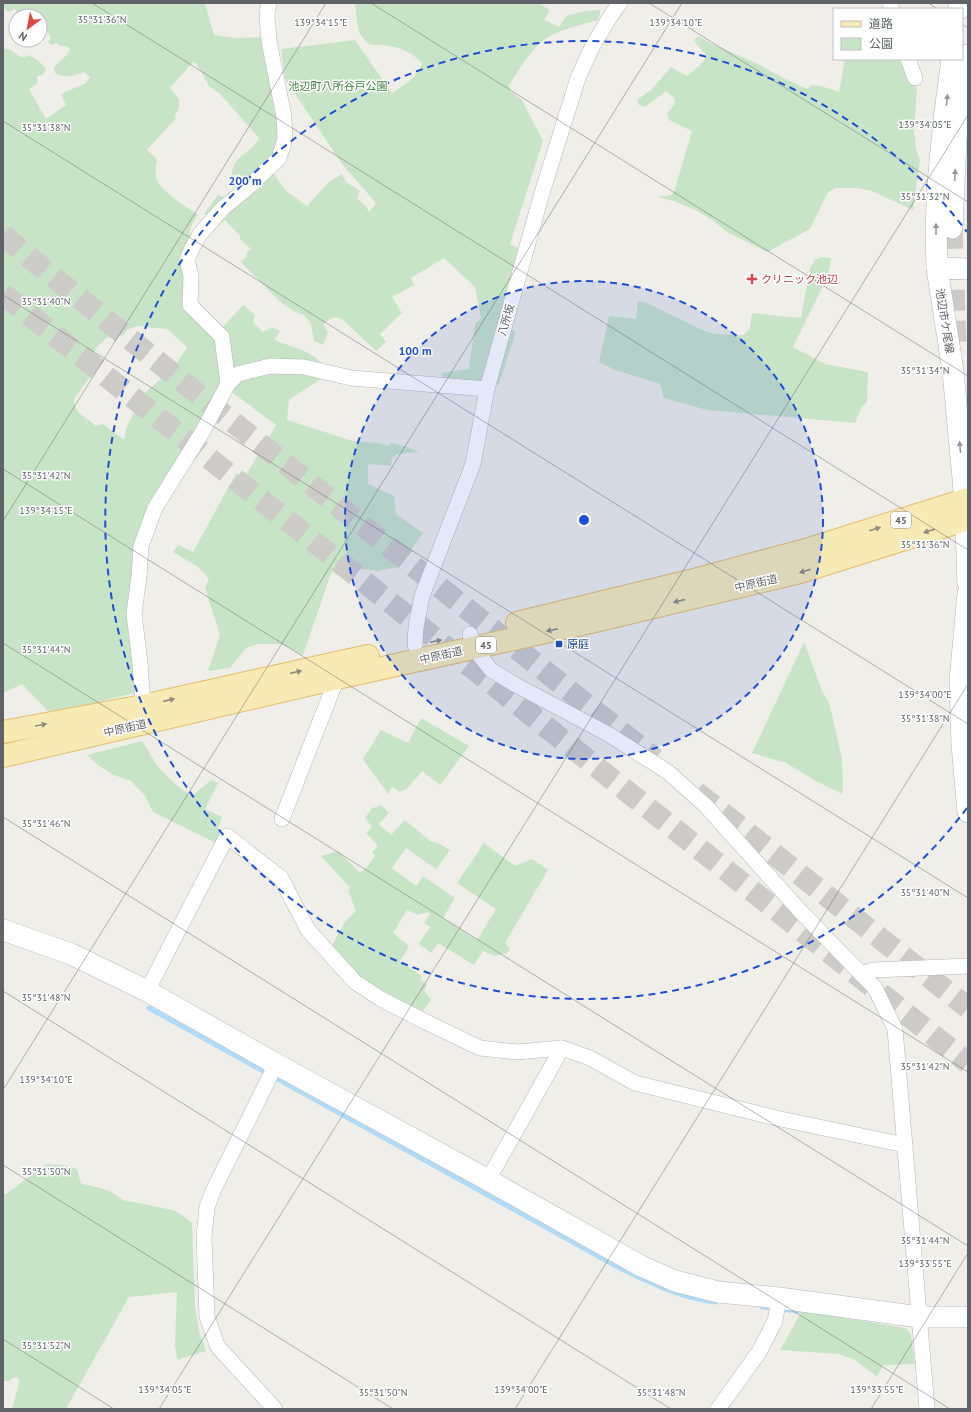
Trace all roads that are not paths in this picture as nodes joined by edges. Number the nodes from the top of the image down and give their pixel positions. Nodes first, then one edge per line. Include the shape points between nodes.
1 (269, 3) edge
2 (620, 3) edge
3 (968, 55) edge
4 (908, 60) edge
5 (952, 60) edge
6 (915, 78) dead end
7 (952, 228) tunnel mouth
8 (937, 268) junction
9 (968, 269) edge
10 (228, 384) junction
11 (487, 389) junction
12 (967, 510) edge
13 (968, 583) edge
14 (968, 594) edge
15 (472, 641) junction
16 (415, 645) junction
17 (338, 678) junction
18 (964, 681) edge
19 (142, 706) junction
20 (3, 732) edge
21 (3, 756) edge
22 (968, 812) edge
23 (282, 819) dead end
24 (3, 930) edge
25 (968, 966) edge
26 (861, 974) junction
27 (147, 991) junction
28 (562, 1048) junction
29 (276, 1064) junction
30 (905, 1145) junction
31 (488, 1180) junction
32 (779, 1298) junction
33 (920, 1317) junction
34 (968, 1317) edge
35 (275, 1409) edge
36 (718, 1409) edge
37 (927, 1409) edge

1 - 10 street via 269,41 284,117 285,139 279,158 224,207 200,234 187,260 191,276 190,305 222,337
2 - 11 street, 八所坂 via 592,47 578,78 542,193
7 -> 3 street via 956,138
4 - 6 street
8 -> 5 street, 池辺市ケ尾線 via 938,183
8 - 9 street
12 -> 8 street, 池辺市ケ尾線 via 953,371
10 - 11 street via 238,374 270,366 304,367 350,378
10 - 19 street via 203,431 155,508 141,546 140,576 134,614
11 - 16 street, 八所坂 via 473,464 422,596
12 - 13 street, 池辺市ケ尾線
12 - 15 main road, 中原街道 / 45 via 816,546
14 - 18 street
16 -> 15 main road, 中原街道 / 45
15 - 17 main road, 中原街道 / 45
15 - 26 street via 491,670 608,734 668,772 706,806 801,912
19 -> 16 main road, 中原街道 / 45
17 - 21 main road, 中原街道 / 45
17 - 23 street
18 - 22 street via 962,745
20 -> 19 main road, 中原街道 / 45
24 - 27 street via 71,954
25 - 26 street via 874,970
26 - 30 street via 875,988 896,1029
27 - 28 street via 227,836 281,878 308,930 355,982 381,999 480,1048 517,1052
27 - 29 street
28 - 30 street via 590,1058 635,1083 776,1118
28 - 31 street
29 - 31 street
29 - 35 street via 213,1191 207,1207 204,1237 206,1317 218,1347
30 - 33 street
31 - 32 street via 641,1266 675,1281 718,1292
32 - 33 street
32 - 36 street via 775,1321 760,1352
33 - 34 street
33 - 37 street

